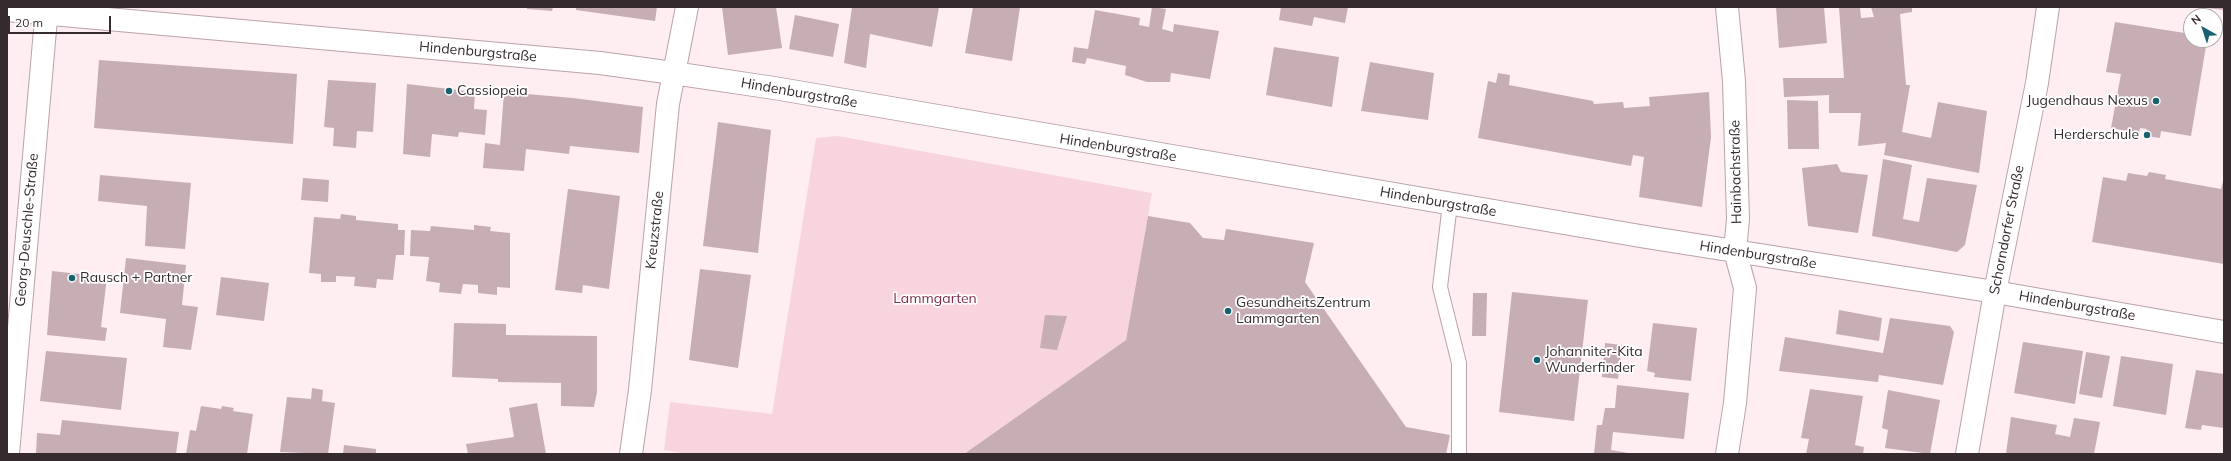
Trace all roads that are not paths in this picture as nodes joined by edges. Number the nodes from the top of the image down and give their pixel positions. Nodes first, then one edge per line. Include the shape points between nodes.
1 (687, 7) edge
2 (1727, 7) edge
3 (2048, 7) edge
4 (7, 10) edge
5 (46, 11) edge
6 (673, 73) junction
7 (1450, 204) junction
8 (1735, 251) junction
9 (1995, 292) junction
10 (2224, 332) edge
11 (8, 454) edge
12 (631, 454) edge
13 (1459, 454) edge
14 (1727, 454) edge
15 (1967, 454) edge

1 - 6 street, Kreuzstraße
2 - 8 street, Hainbachstraße via 1734,89 1738,219
3 - 9 street, Schorndorfer Straße via 2037,83
4 - 5 street, Hindenburgstraße
5 - 6 street, Hindenburgstraße via 600,62
5 - 11 street, Georg-Deuschle-Straße
6 - 7 street, Hindenburgstraße via 774,88
6 - 12 street, Kreuzstraße
7 - 8 street, Hindenburgstraße
7 - 13 lane via 1440,287 1459,363
8 - 9 street, Hindenburgstraße
8 - 14 street, Hainbachstraße via 1745,288 1735,402
9 - 10 street, Hindenburgstraße
9 - 15 street, Schorndorfer Straße

